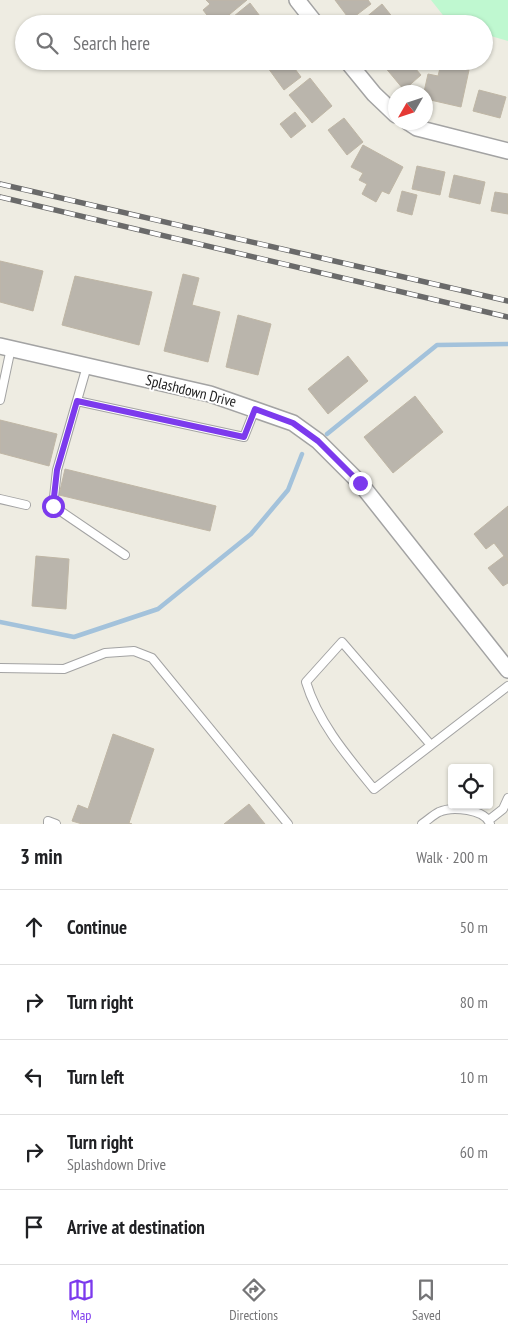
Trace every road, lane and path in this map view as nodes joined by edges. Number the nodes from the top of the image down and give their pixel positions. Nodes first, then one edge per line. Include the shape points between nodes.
1 (297, 0) edge
2 (309, 15) edge
3 (354, 70) edge
4 (388, 107) edge
5 (425, 130) edge
6 (508, 151) edge
7 (6, 347) edge
8 (87, 366) junction
9 (0, 400) edge
10 (77, 401) junction
11 (255, 409) junction
12 (0, 499) edge
13 (26, 505) dead end
14 (125, 555) dead end
15 (0, 668) edge
16 (508, 670) edge
17 (508, 686) edge
18 (430, 744) junction
19 (508, 798) edge
20 (489, 822) edge
21 (48, 824) edge
22 (56, 824) edge
23 (288, 824) edge
24 (422, 824) edge

1 - 2 street
3 - 4 street
5 - 6 street
7 - 8 street, Splashdown Drive
7 - 9 lane
8 - 10 lane
8 - 11 street, Splashdown Drive via 210,394
10 - 11 lane via 244,437
10 - 14 lane via 57,470 53,506
11 - 16 street, Splashdown Drive via 293,423 340,461
12 - 13 lane
15 - 23 lane via 64,669 105,653 134,651 152,658
17 - 18 lane
18 - 18 lane via 374,789 312,703 306,682 342,642
19 - 20 lane via 503,809
20 - 24 lane via 472,810 440,812
21 - 22 lane via 48,821

